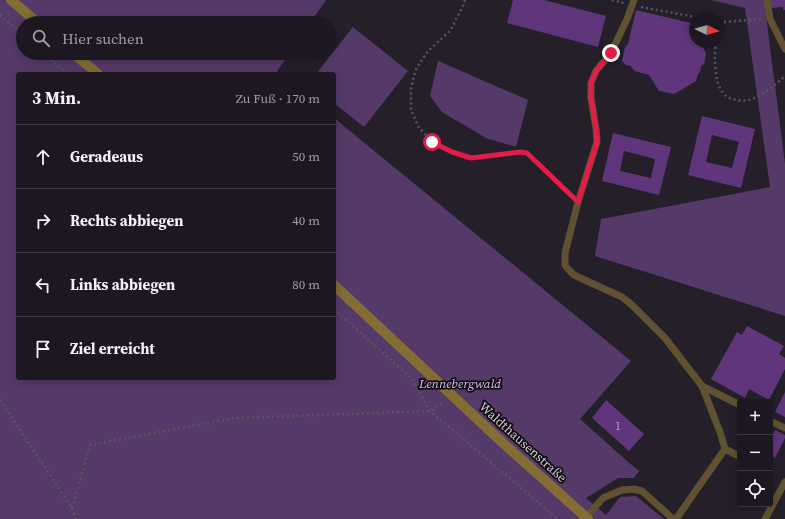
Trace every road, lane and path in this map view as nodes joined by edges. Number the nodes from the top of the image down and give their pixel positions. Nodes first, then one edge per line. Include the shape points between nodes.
1 (11, 0) edge
2 (466, 0) edge
3 (612, 0) edge
4 (767, 0) edge
5 (633, 3) edge
6 (0, 15) edge
7 (689, 15) edge
8 (30, 16) edge
9 (770, 19) junction
10 (725, 22) edge
11 (16, 29) edge
12 (716, 48) edge
13 (785, 49) edge
14 (51, 60) edge
15 (81, 60) edge
16 (65, 72) edge
17 (96, 72) edge
18 (785, 76) edge
19 (578, 202) junction
20 (336, 287) edge
21 (336, 312) edge
22 (702, 386) junction
23 (453, 395) junction
24 (0, 400) edge
25 (737, 404) edge
26 (430, 412) junction
27 (773, 422) edge
28 (785, 428) edge
29 (725, 449) junction
30 (737, 455) edge
31 (785, 482) edge
32 (72, 508) junction
33 (587, 518) edge
34 (76, 519) edge
35 (558, 519) edge
36 (674, 519) edge
37 (765, 519) edge

1 - 8 street
2 - 19 path via 450,31 428,52 416,69 411,88 411,110 419,128 432,142 471,158 527,153
3 - 5 path
4 - 9 lane
5 - 7 path
5 - 19 lane via 611,53 596,71 591,83 597,142
6 - 11 path
9 - 10 path
9 - 13 lane
12 - 18 path via 718,82 723,93 729,98 743,101 752,99
14 - 16 path
15 - 17 street
19 - 22 lane via 565,254 568,269 574,275 632,304 665,338
20 - 23 street, Waldthausenstraße
21 - 26 path via 412,378
22 - 25 lane
22 - 29 lane
23 - 26 path
23 - 33 street, Waldthausenstraße
24 - 32 path
26 - 32 path via 234,418 90,445
26 - 35 path
27 - 28 lane
29 - 30 lane
29 - 36 lane
31 - 37 lane
32 - 34 path
33 - 36 lane via 603,498 622,490 634,489 642,491

